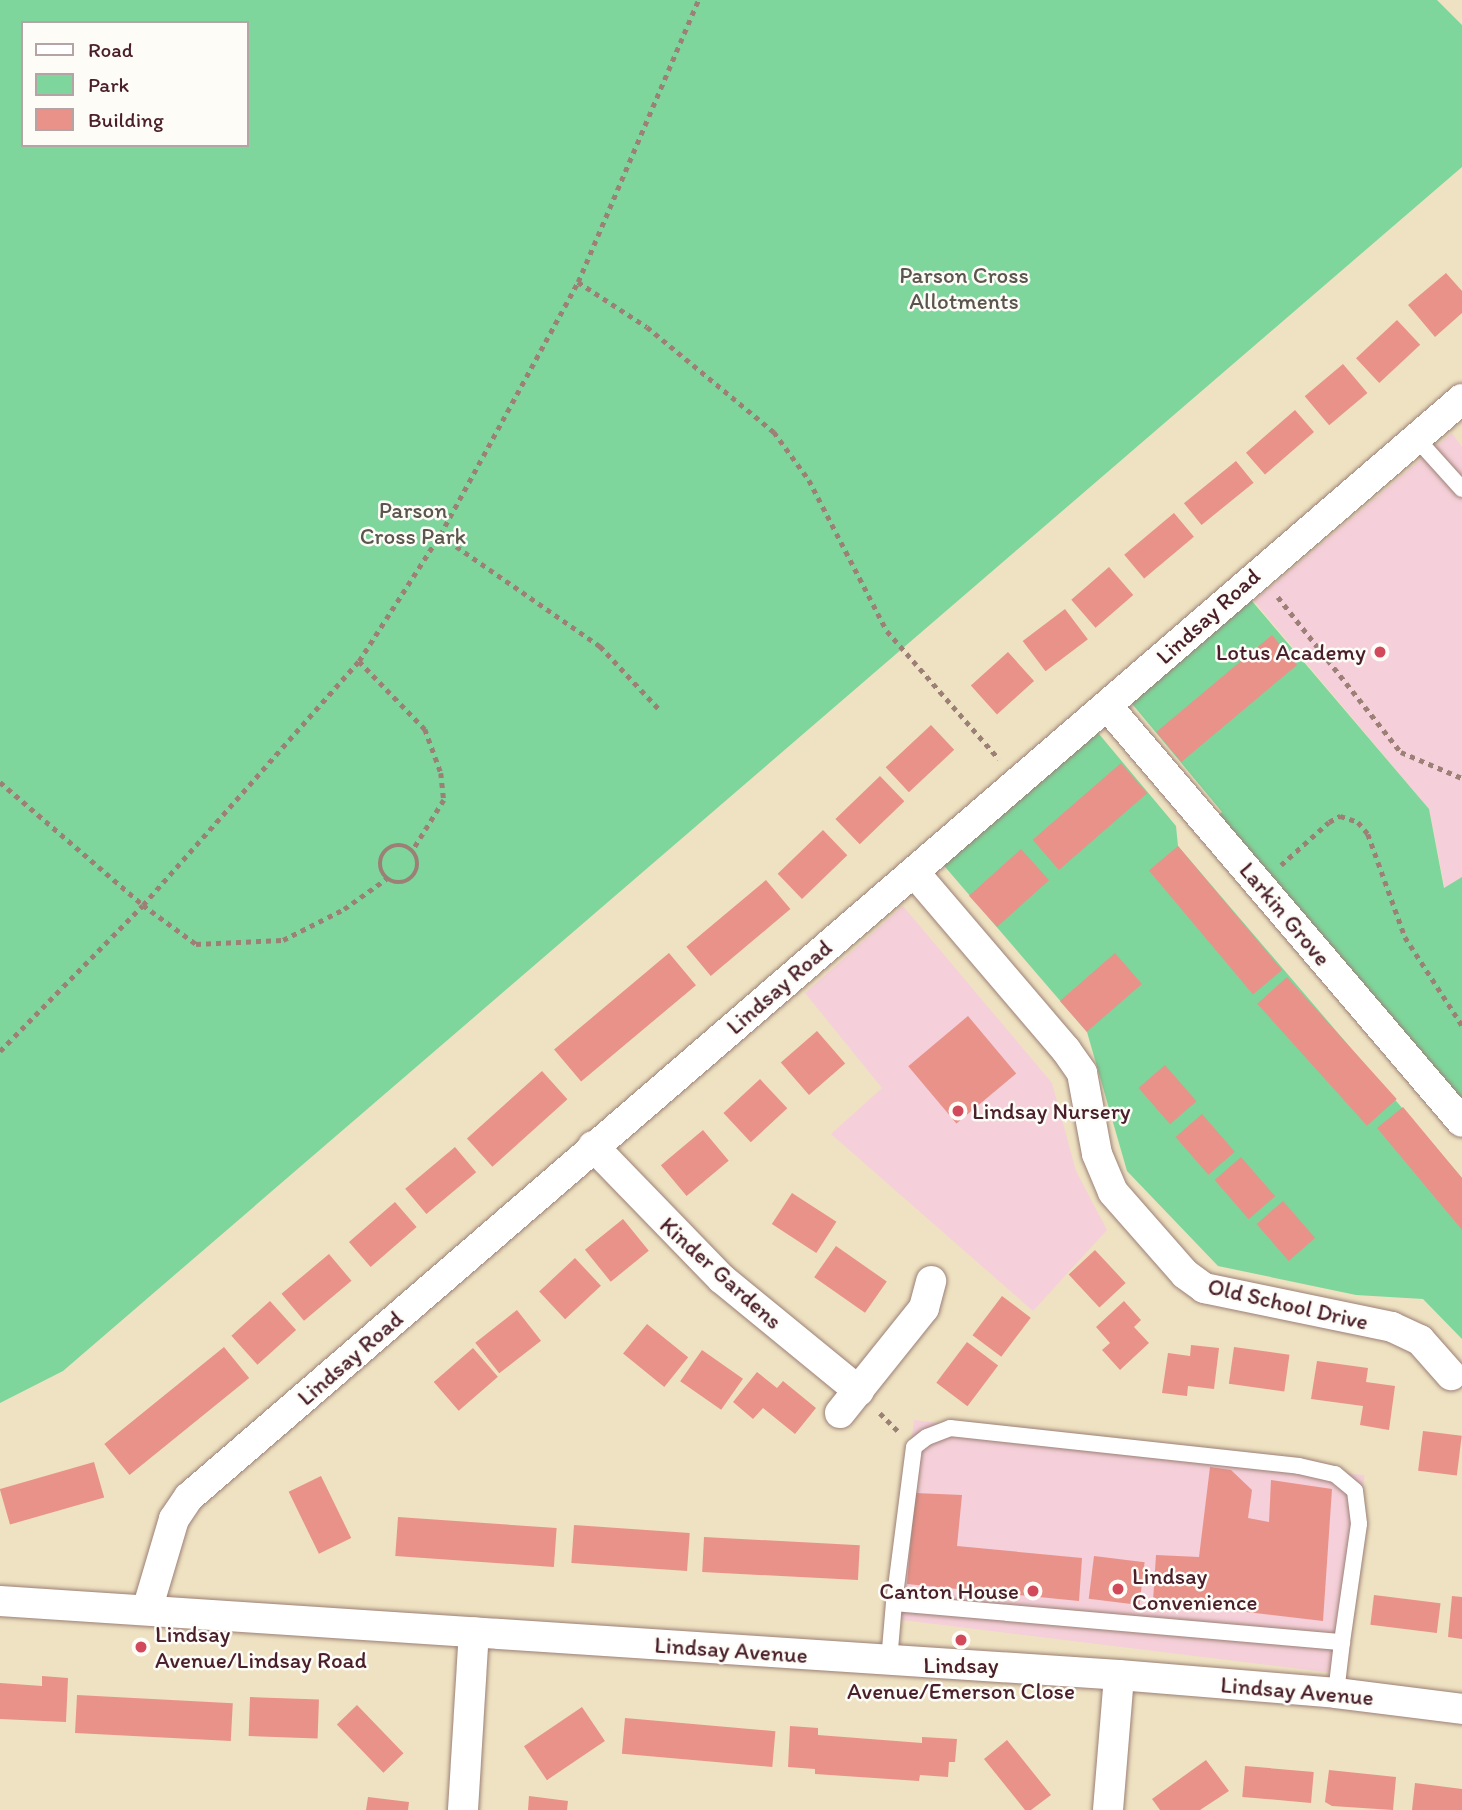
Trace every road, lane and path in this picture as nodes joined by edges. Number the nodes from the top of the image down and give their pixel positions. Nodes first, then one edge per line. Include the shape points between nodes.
1 (698, 0) edge
2 (578, 282) junction
3 (1462, 400) edge
4 (1417, 439) junction
5 (1462, 489) edge
6 (440, 535) junction
7 (1258, 571) junction
8 (359, 662) junction
9 (1108, 707) junction
10 (659, 709) dead end
11 (1462, 778) edge
12 (0, 782) edge
13 (1018, 783) junction
14 (413, 850) junction
15 (914, 872) junction
16 (386, 879) junction
17 (1259, 884) junction
18 (143, 905) junction
19 (1462, 1025) edge
20 (0, 1051) edge
21 (1462, 1122) edge
22 (593, 1146) junction
23 (931, 1281) dead end
24 (1451, 1375) dead end
25 (849, 1402) junction
26 (914, 1447) junction
27 (0, 1601) edge
28 (894, 1603) junction
29 (147, 1610) junction
30 (474, 1632) junction
31 (1342, 1642) junction
32 (889, 1661) junction
33 (1119, 1675) junction
34 (1336, 1693) junction
35 (1462, 1709) edge
36 (463, 1810) edge
37 (1108, 1810) edge

1 - 2 path
2 - 6 path
2 - 13 path via 647,327 774,432 809,480 887,631
3 - 4 street, Lindsay Road
4 - 5 lane
4 - 7 street, Lindsay Road
6 - 8 path
6 - 10 path via 600,646
7 - 9 street, Lindsay Road
7 - 11 path via 1401,752
8 - 14 path via 425,729 441,773 444,800
8 - 18 path
9 - 13 street, Lindsay Road
9 - 17 street, Larkin Grove
12 - 18 path
13 - 15 street, Lindsay Road
14 - 16 path via 419,869 405,883
14 - 16 path via 394,845 382,856 379,867
15 - 22 street, Lindsay Road
15 - 24 street, Old School Drive via 1082,1073 1097,1154 1113,1192 1185,1274 1204,1288 1392,1327 1420,1340
16 - 18 path via 344,909 283,940 196,944
17 - 19 path via 1329,822 1340,816 1358,822 1368,834 1405,937
17 - 21 street, Larkin Grove
18 - 20 path
22 - 25 street, Kinder Gardens
22 - 29 street, Lindsay Road via 189,1497 174,1519
23 - 25 street via 924,1308
25 - 26 path
26 - 28 lane
26 - 31 lane via 950,1428 1299,1465 1335,1474 1355,1492 1359,1524
27 - 29 street, Lindsay Avenue
28 - 31 lane
28 - 32 lane
29 - 30 street, Lindsay Avenue
30 - 32 street, Lindsay Avenue
30 - 36 street
31 - 34 lane
32 - 33 street, Lindsay Avenue
33 - 34 street, Lindsay Avenue
33 - 37 street
34 - 35 street, Lindsay Avenue

